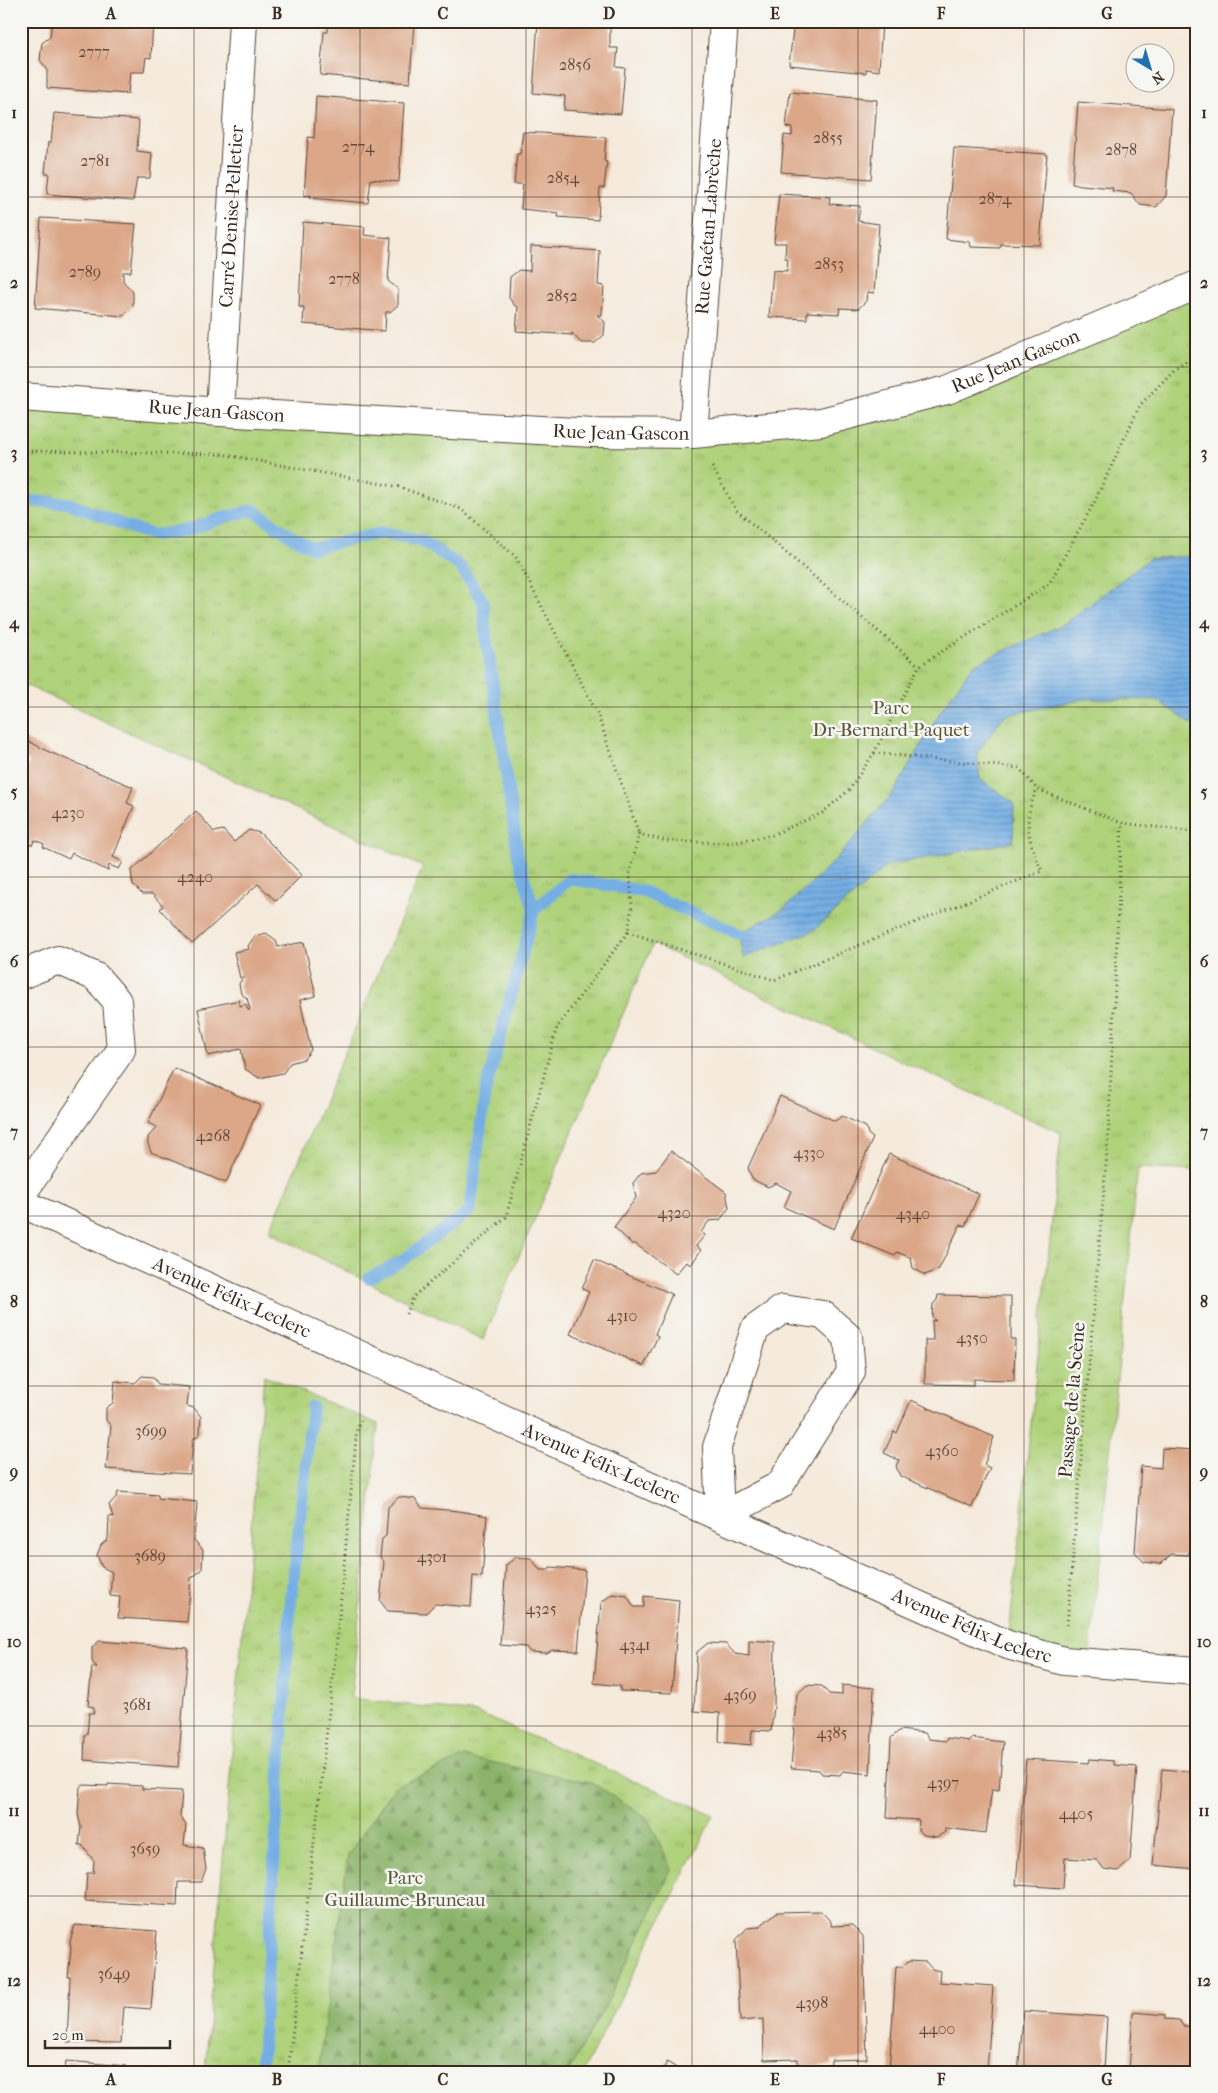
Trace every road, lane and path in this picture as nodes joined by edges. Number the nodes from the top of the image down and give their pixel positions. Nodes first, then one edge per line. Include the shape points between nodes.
1 (242, 21) edge
2 (724, 21) edge
3 (1197, 285) edge
4 (1197, 355) edge
5 (21, 397) edge
6 (220, 412) junction
7 (693, 434) junction
8 (21, 451) edge
9 (919, 666) junction
10 (874, 753) junction
11 (1037, 789) junction
12 (1122, 822) junction
13 (1197, 832) edge
14 (639, 834) junction
15 (628, 932) junction
16 (21, 975) edge
17 (21, 1195) edge
18 (21, 1202) edge
19 (406, 1314) dead end
20 (362, 1417) dead end
21 (720, 1517) junction
22 (1064, 1661) junction
23 (1197, 1671) edge
24 (288, 2072) edge

1 - 6 street, Carré Denise-Pelletier
2 - 7 street, Rue Gaétan-Labrèche
3 - 7 street, Rue Jean-Gascon via 947,390 820,422
4 - 9 path via 1174,370 1140,405 1094,503 1049,584
5 - 6 street, Rue Jean-Gascon
6 - 7 street, Rue Jean-Gascon via 593,433
7 - 9 path via 736,510
8 - 14 path via 221,454 399,486 461,509 516,557 596,713
9 - 10 path
10 - 11 path via 1019,768
10 - 14 path via 850,790 822,813 772,835 732,843 666,841
11 - 12 path
11 - 15 path via 1029,806 1028,828 1032,849 1042,871 774,980
12 - 13 path
12 - 22 path, Passage de la Scène via 1108,1141
14 - 15 path via 630,873 632,906
15 - 19 path via 557,1027 506,1217 414,1296
16 - 17 street via 58,960 96,977 117,1001 122,1050
18 - 21 street, Avenue Félix-Leclerc
20 - 24 path via 357,1429 335,1659
21 - 21 street via 780,1485 851,1372 848,1337 823,1315 783,1309 754,1329 717,1447
21 - 22 street, Avenue Félix-Leclerc via 1008,1645
22 - 23 street, Avenue Félix-Leclerc

